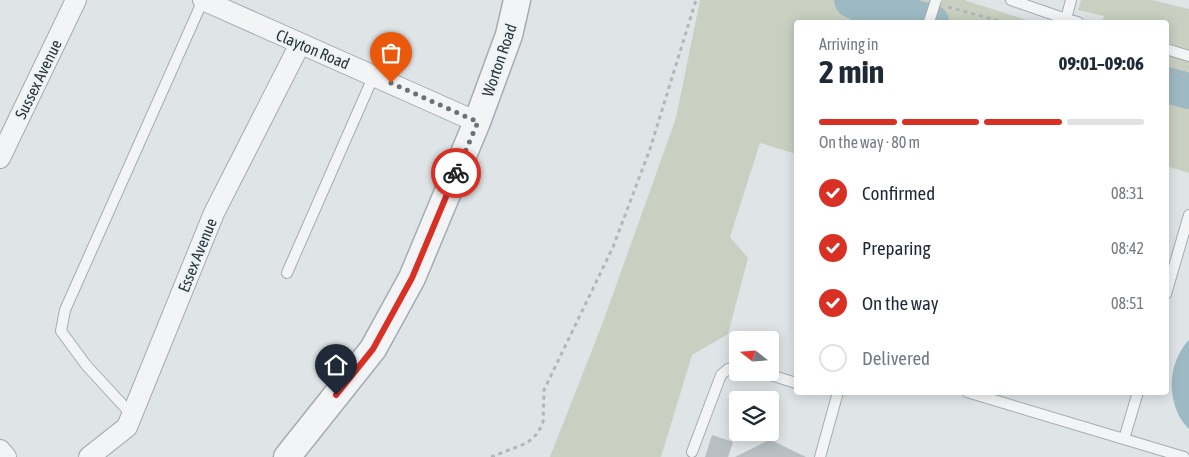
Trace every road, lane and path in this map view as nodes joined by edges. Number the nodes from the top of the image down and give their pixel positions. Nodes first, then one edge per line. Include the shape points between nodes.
1 (76, 0) edge
2 (203, 0) edge
3 (518, 0) edge
4 (696, 0) edge
5 (1012, 0) edge
6 (1071, 0) edge
7 (936, 1) edge
8 (1066, 19) junction
9 (930, 20) edge
10 (997, 20) edge
11 (1070, 20) edge
12 (300, 44) junction
13 (1169, 50) edge
14 (1189, 56) edge
15 (1169, 71) edge
16 (374, 75) junction
17 (1189, 77) edge
18 (478, 122) junction
19 (0, 158) edge
20 (1189, 215) edge
21 (287, 273) dead end
22 (1169, 284) edge
23 (729, 369) edge
24 (779, 378) edge
25 (794, 382) edge
26 (835, 395) edge
27 (977, 395) edge
28 (1137, 395) edge
29 (132, 415) junction
30 (1124, 440) junction
31 (0, 450) edge
32 (692, 452) dead end
33 (498, 456) edge
34 (6, 457) edge
35 (90, 457) edge
36 (287, 457) edge
37 (492, 457) edge
38 (820, 457) edge
39 (1184, 457) edge

1 - 19 street, Sussex Avenue
2 - 12 street, Clayton Road
2 - 29 lane via 65,310 61,331 86,365
3 - 18 street, Worton Road
4 - 33 path via 650,149 613,247 544,390 544,422 538,434 527,444
5 - 8 lane
6 - 8 lane
7 - 9 lane, bridge
7 - 10 path
8 - 11 lane
12 - 16 street, Clayton Road
12 - 29 street, Essex Avenue via 214,213
13 - 14 lane
15 - 17 path
16 - 18 street, Clayton Road
16 - 21 lane
18 - 36 street, Worton Road via 412,278 373,349
20 - 22 lane
23 - 32 lane via 721,375
24 - 25 lane
26 - 38 lane
27 - 30 lane
28 - 30 lane
29 - 35 street, Essex Avenue via 127,427
30 - 39 lane
31 - 34 street
33 - 37 path

